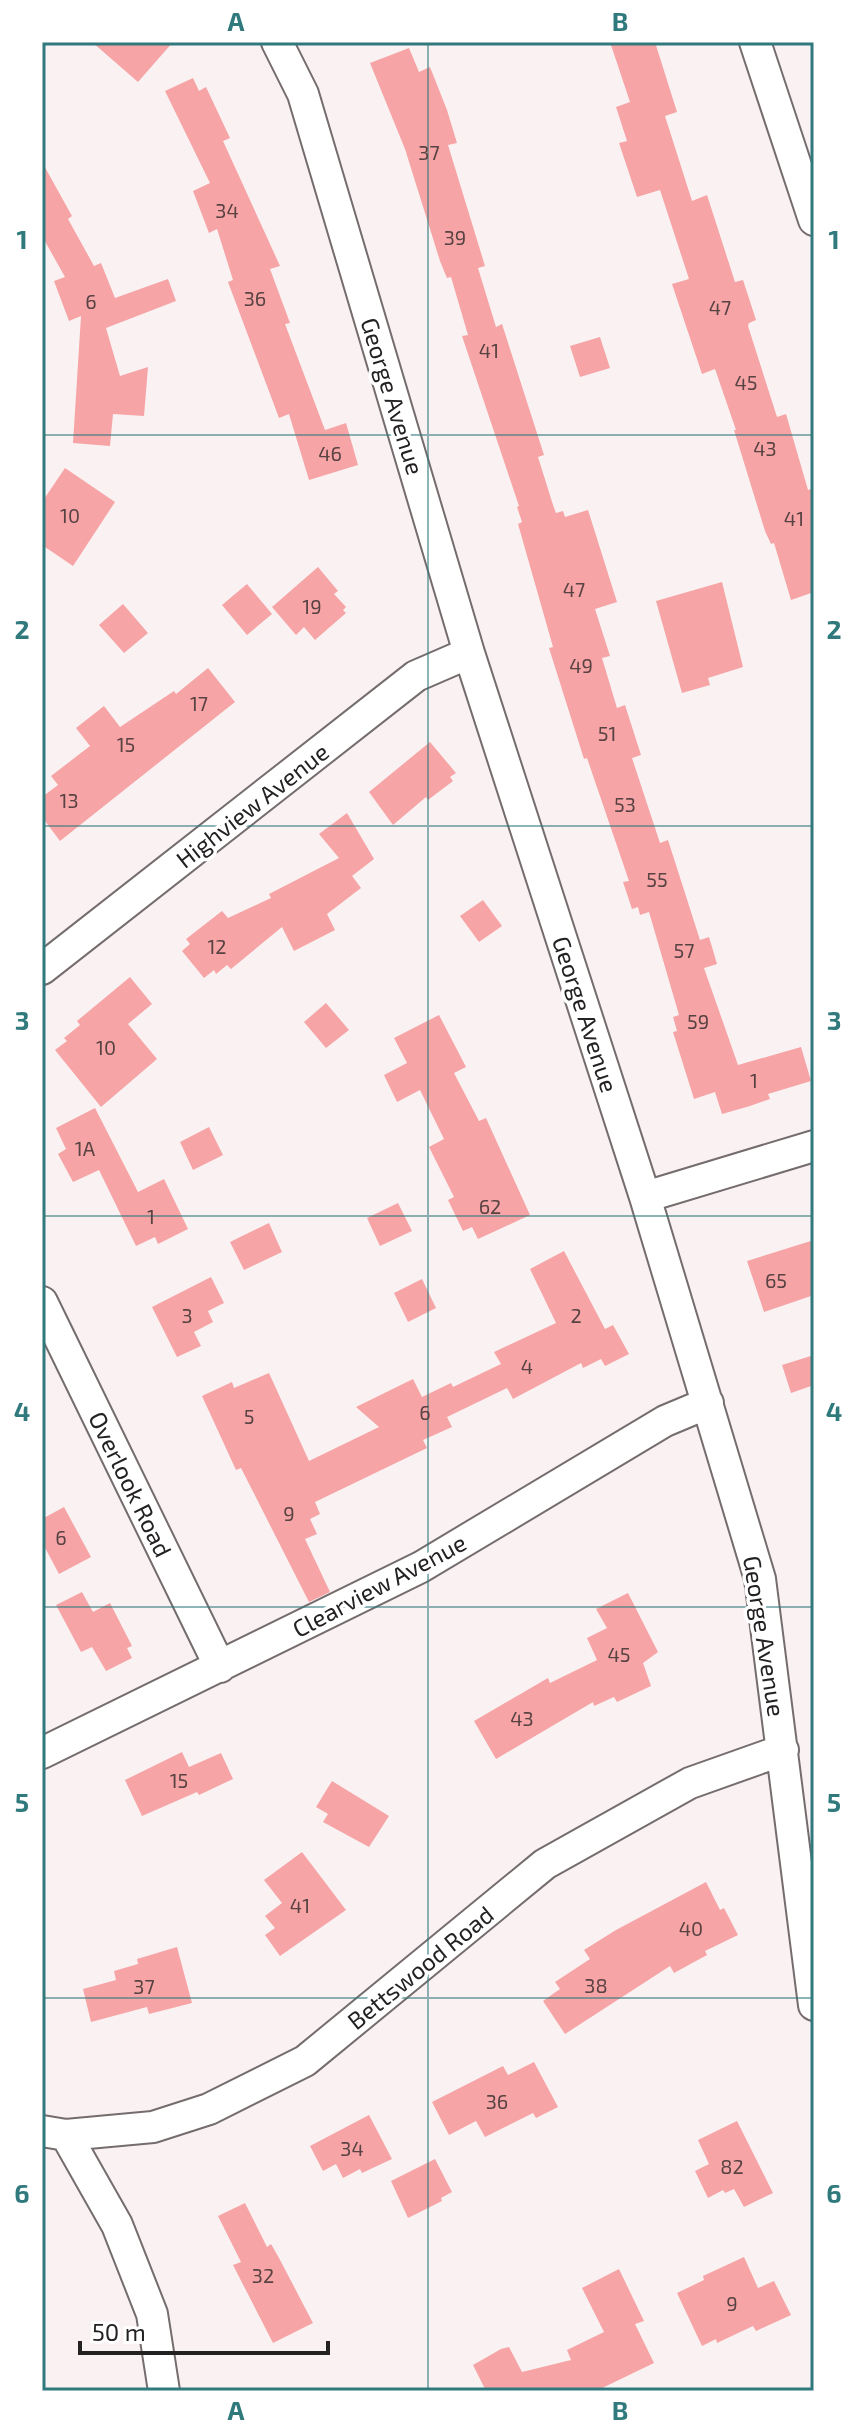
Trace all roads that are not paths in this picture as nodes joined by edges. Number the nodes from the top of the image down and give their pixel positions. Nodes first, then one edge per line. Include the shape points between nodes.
1 (277, 42) edge
2 (755, 42) edge
3 (814, 220) edge
4 (469, 653) junction
5 (42, 969) edge
6 (814, 1146) edge
7 (645, 1197) junction
8 (42, 1302) edge
9 (708, 1403) junction
10 (220, 1667) junction
11 (783, 1750) junction
12 (42, 1753) edge
13 (814, 2005) edge
14 (54, 2133) edge
15 (164, 2391) edge

1 - 4 street, George Avenue via 303,94
2 - 3 street
4 - 5 street, Highview Avenue via 416,676
4 - 7 street, George Avenue
6 - 7 street
7 - 9 street, George Avenue
8 - 10 street, Overlook Road
9 - 10 street, Clearview Avenue via 665,1421 421,1567
9 - 11 street, George Avenue via 760,1579
10 - 12 street, Clearview Avenue
11 - 13 street, George Avenue
11 - 14 street, Bettswood Road via 690,1783 545,1864 305,2061 209,2109 153,2127
14 - 15 street via 117,2225 152,2314

